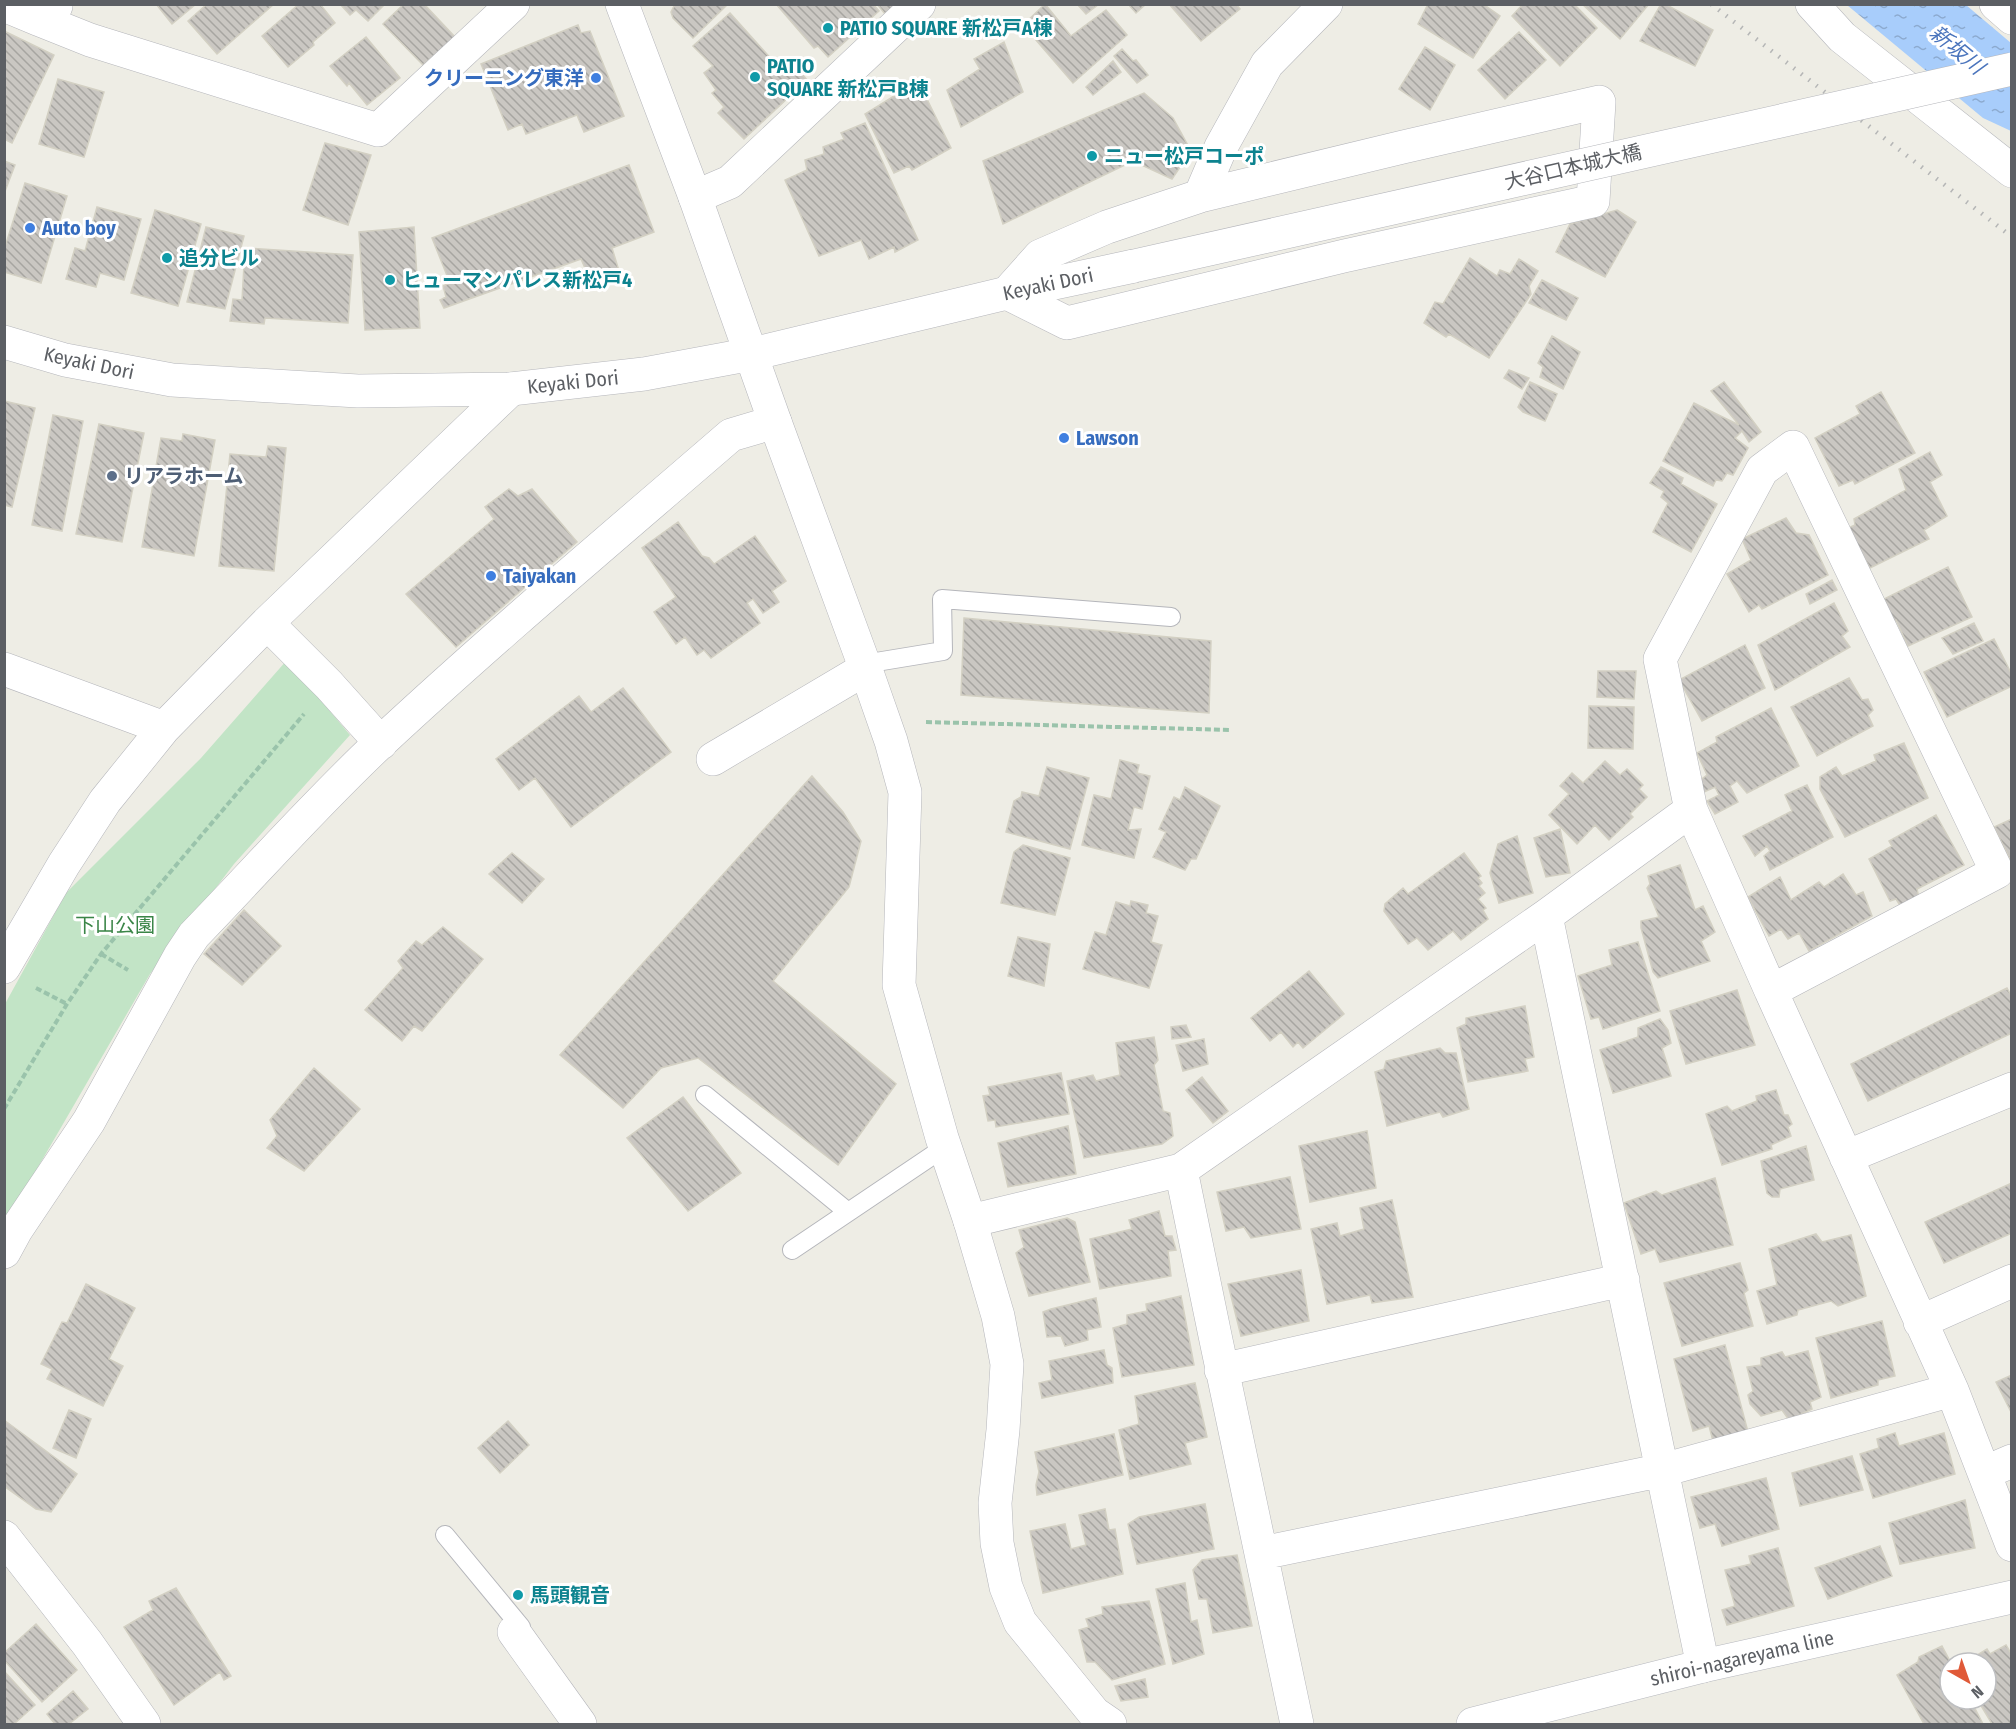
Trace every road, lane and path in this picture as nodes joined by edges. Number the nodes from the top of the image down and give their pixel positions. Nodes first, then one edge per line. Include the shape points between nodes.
1 (513, 4) edge
2 (622, 4) edge
3 (919, 4) edge
4 (1326, 4) edge
5 (1812, 4) edge
6 (4, 5) edge
7 (49, 12) edge
8 (2012, 69) edge
9 (2012, 171) edge
10 (1200, 196) junction
11 (695, 197) junction
12 (1134, 266) joint
13 (1007, 293) junction
14 (4, 342) edge
15 (752, 354) junction
16 (511, 389) junction
17 (774, 422) junction
18 (1170, 617) dead end
19 (267, 623) junction
20 (864, 666) junction
21 (4, 669) edge
22 (329, 685) junction
23 (916, 722) dead end
24 (164, 728) junction
25 (1231, 730) dead end
26 (381, 743) junction
27 (713, 759) dead end
28 (1691, 810) junction
29 (1546, 916) junction
30 (16, 975) edge
31 (1771, 991) junction
32 (67, 1004) junction
33 (2012, 1089) edge
34 (705, 1095) dead end
35 (4, 1109) edge
36 (945, 1147) junction
37 (1846, 1157) junction
38 (1181, 1170) junction
39 (848, 1212) junction
40 (970, 1221) junction
41 (792, 1250) dead end
42 (4, 1251) edge
43 (1623, 1280) junction
44 (2012, 1281) edge
45 (1920, 1322) junction
46 (1221, 1370) junction
47 (1952, 1390) junction
48 (1998, 1467) edge
49 (1663, 1470) junction
50 (446, 1535) dead end
51 (4, 1537) edge
52 (2012, 1545) edge
53 (1262, 1553) junction
54 (2012, 1597) edge
55 (514, 1632) joint
56 (1703, 1666) junction
57 (144, 1725) edge
58 (580, 1725) edge
59 (1110, 1725) edge
60 (1297, 1725) edge
61 (1473, 1725) edge

1 - 7 street via 378,130 90,40
2 - 11 street
3 - 11 street via 730,182
4 - 10 street via 1267,64 1221,147
5 - 9 street via 1842,36
6 - 7 street
8 - 12 street, 大谷口本城大橋, bridge
10 - 13 street via 1107,227 1040,256
10 - 13 street via 1599,102 1593,201 1067,323
11 - 15 street
12 - 13 street, Keyaki Dori
13 - 15 street, Keyaki Dori
14 - 16 street, Keyaki Dori via 65,360 172,380 358,391
15 - 16 street, Keyaki Dori via 644,374
15 - 17 street
16 - 19 street
17 - 20 street
17 - 26 street via 731,435
18 - 20 lane via 942,599 943,651
19 - 22 street
19 - 24 street
20 - 27 street
20 - 36 street via 905,792 899,985
21 - 24 street
22 - 26 street
22 - 32 path via 100,954
23 - 25 path
24 - 30 street via 105,801 64,864
26 - 42 street via 325,796 194,935 89,1121
28 - 29 street
28 - 31 street
28 - 31 street via 1660,659 1762,470 1793,447 1997,872
29 - 38 street
29 - 43 street
30 - 32 path
31 - 37 street
32 - 35 path
33 - 37 street
34 - 39 lane
36 - 39 lane
36 - 40 street
37 - 45 street
38 - 40 street
38 - 46 street
39 - 41 lane
40 - 59 street via 998,1316 1007,1364 995,1503 997,1544 1006,1587 1020,1622 1094,1713
43 - 46 street
43 - 49 street
44 - 45 street
45 - 47 street
46 - 53 street
47 - 48 street
47 - 49 street
48 - 52 street
49 - 53 street
49 - 56 street
50 - 55 lane via 521,1627
51 - 57 street via 87,1643
53 - 60 street
54 - 56 street, shiroi-nagareyama line
55 - 58 street
56 - 61 street, shiroi-nagareyama line

